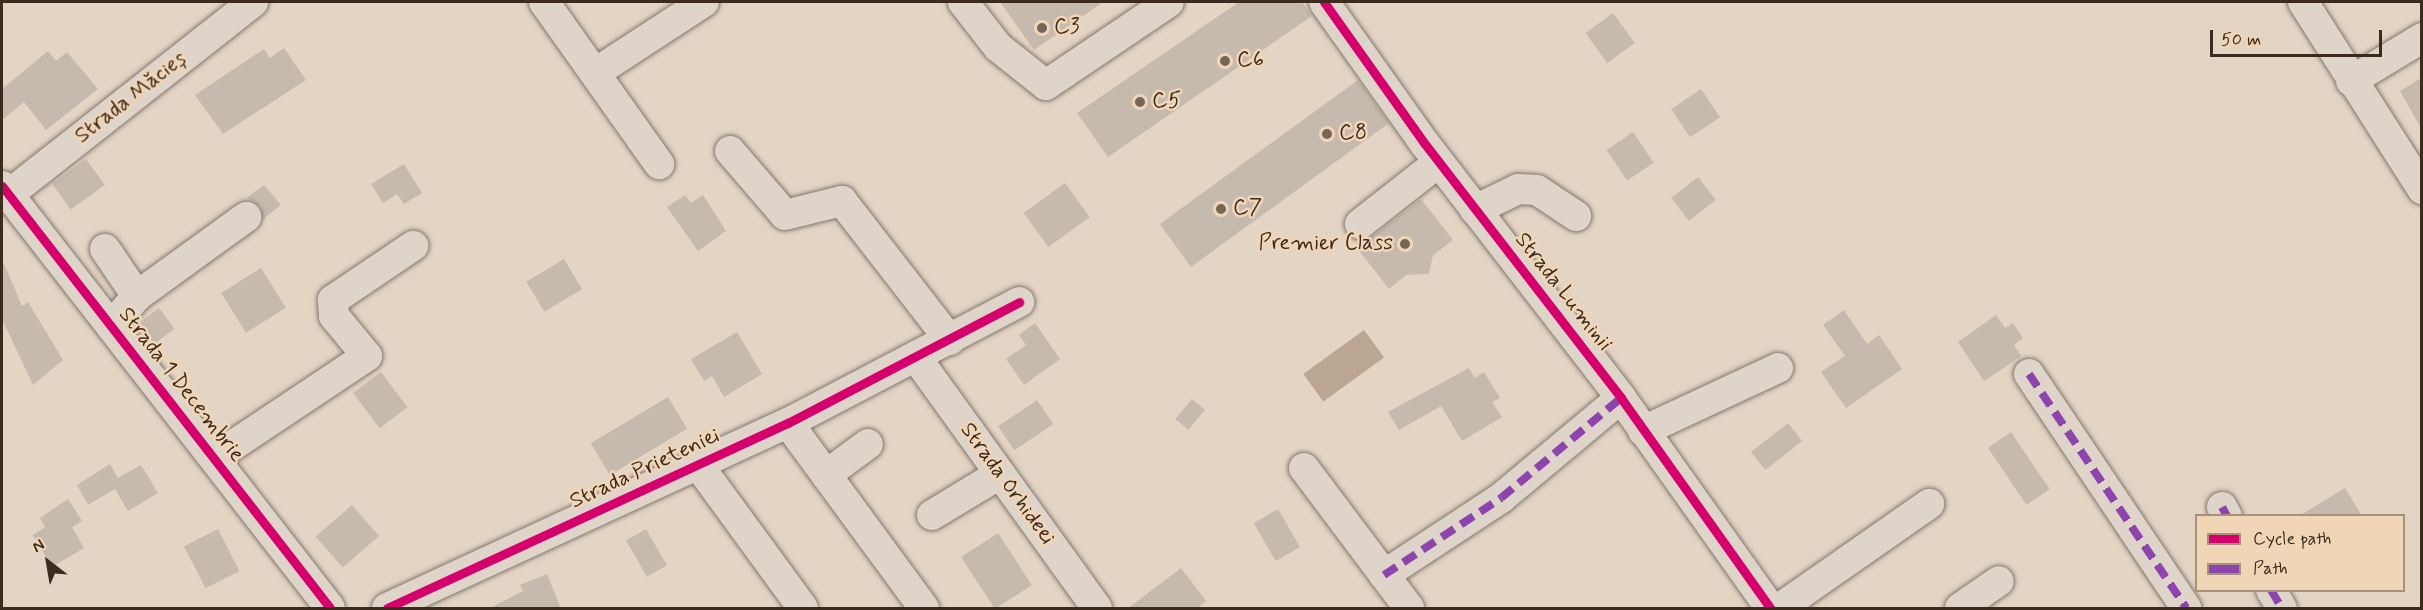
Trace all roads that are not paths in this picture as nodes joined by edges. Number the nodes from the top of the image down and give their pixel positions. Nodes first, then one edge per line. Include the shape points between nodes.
1 (253, 2) edge
2 (544, 2) edge
3 (704, 2) edge
4 (963, 2) edge
5 (1169, 2) edge
6 (1324, 2) edge
7 (2303, 2) edge
8 (2421, 38) edge
9 (595, 73) junction
10 (2351, 81) junction
11 (730, 151) dead end
12 (1439, 162) junction
13 (660, 164) dead end
14 (2421, 189) edge
15 (5, 191) edge
16 (1475, 210) junction
17 (1576, 216) dead end
18 (246, 217) dead end
19 (1360, 224) dead end
20 (413, 246) dead end
21 (105, 249) dead end
22 (137, 296) junction
23 (1019, 302) dead end
24 (111, 326) junction
25 (950, 340) junction
26 (918, 360) junction
27 (1778, 368) dead end
28 (2029, 374) dead end
29 (1621, 398) junction
30 (788, 423) junction
31 (1643, 431) junction
32 (868, 444) dead end
33 (214, 458) junction
34 (699, 466) junction
35 (1304, 468) dead end
36 (1000, 474) junction
37 (826, 475) junction
38 (1929, 504) dead end
39 (932, 515) dead end
40 (1384, 575) junction
41 (1999, 581) dead end
42 (2272, 592) edge
43 (330, 609) edge
44 (387, 609) edge
45 (803, 609) edge
46 (924, 609) edge
47 (1097, 609) edge
48 (1409, 609) edge
49 (1770, 609) edge
50 (1780, 609) edge
51 (1960, 609) edge
52 (2186, 609) edge
53 (2282, 609) edge

1 - 15 street, Strada Măcieș
2 - 9 street
3 - 9 street
4 - 5 street via 998,47 1047,85
6 - 12 street, Strada Luminii
7 - 10 street
8 - 10 street
9 - 13 street
10 - 14 street
11 - 25 street via 785,215 842,201
12 - 16 street, Strada Luminii
12 - 19 street
15 - 24 street, Strada 1 Decembrie
16 - 17 street via 1518,189 1537,190
16 - 29 street, Strada Luminii
18 - 22 street
20 - 33 street via 333,300 334,316 367,356
21 - 22 street
22 - 24 street
23 - 25 street, Strada Prieteniei
24 - 33 street, Strada 1 Decembrie
25 - 26 street, Strada Prieteniei
26 - 30 street, Strada Prieteniei
26 - 36 street, Strada Orhideei
27 - 31 street
28 - 52 street
29 - 31 street, Strada Luminii
29 - 40 street via 1501,498
30 - 34 street, Strada Prieteniei
30 - 37 street
31 - 49 street, Strada Luminii
32 - 37 street
33 - 43 street, Strada 1 Decembrie
34 - 44 street, Strada Prieteniei
34 - 45 street
35 - 40 street
36 - 39 street
36 - 47 street, Strada Orhideei
37 - 46 street
38 - 50 street
40 - 48 street
41 - 51 street
42 - 53 street

